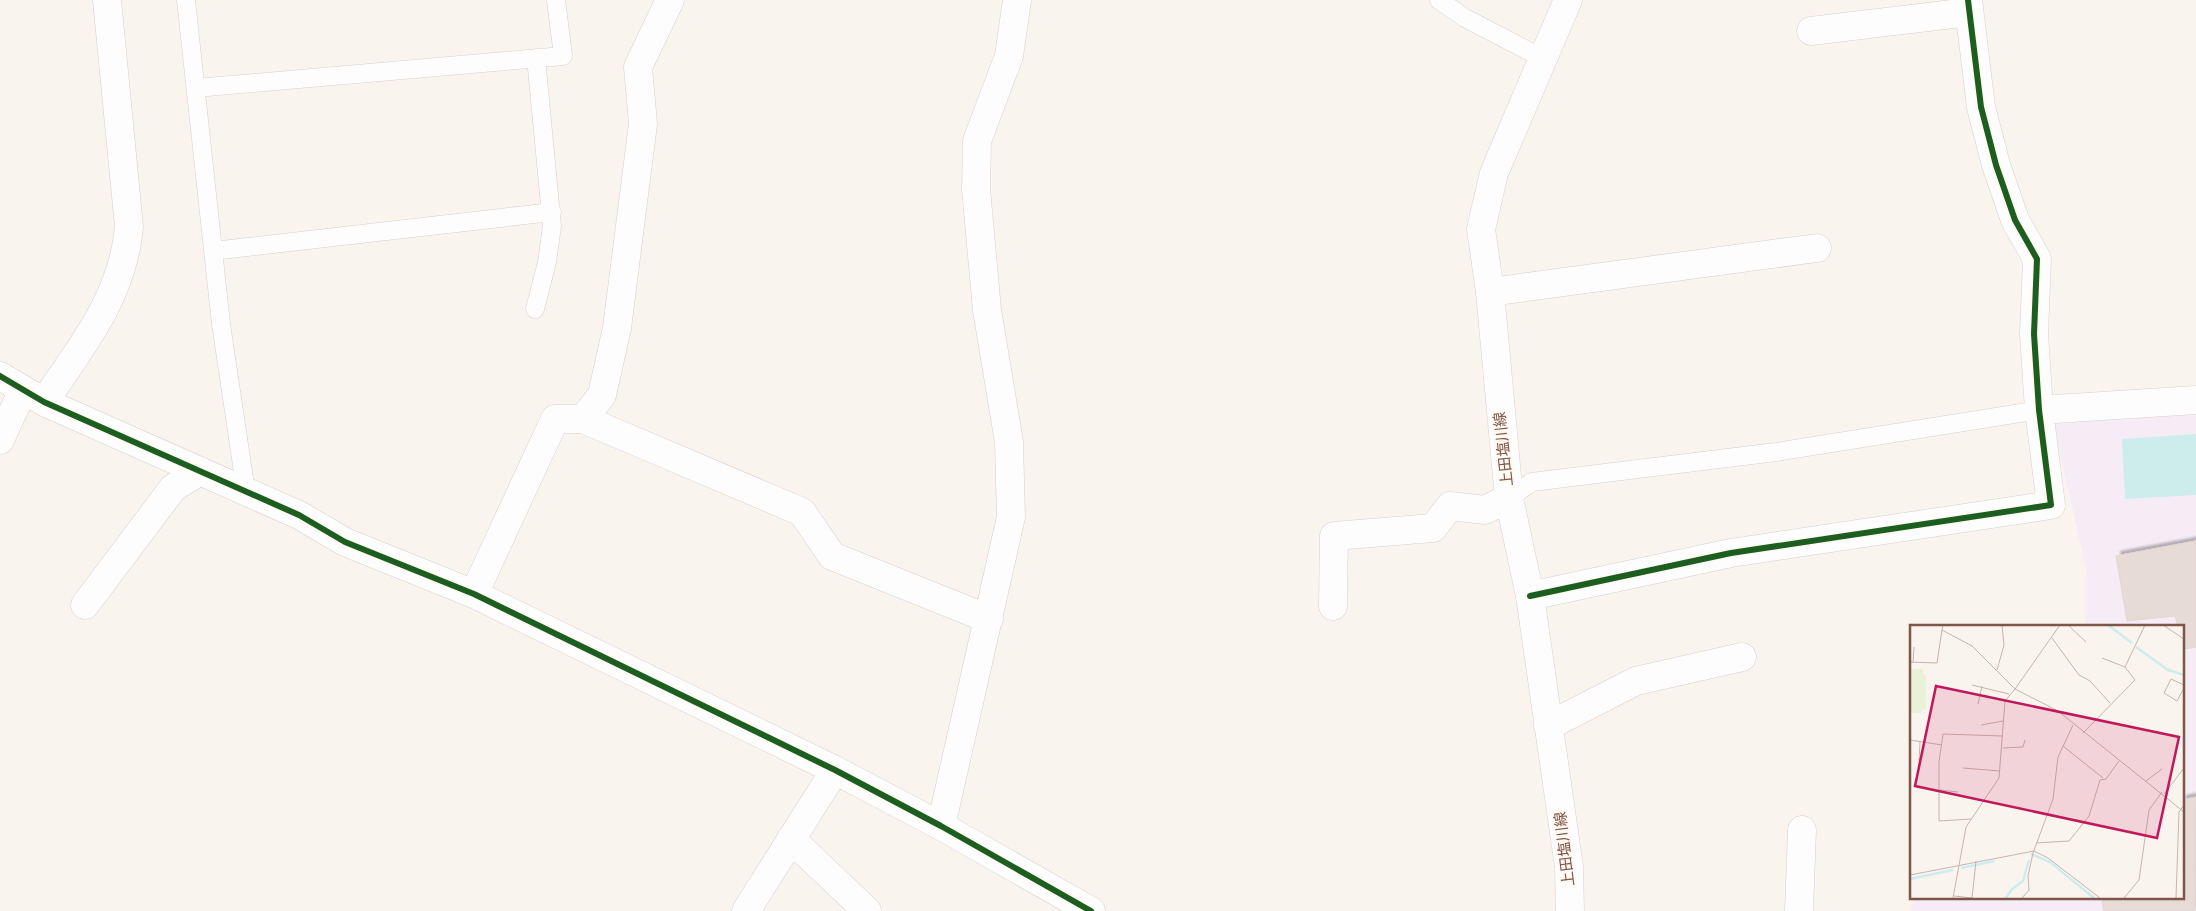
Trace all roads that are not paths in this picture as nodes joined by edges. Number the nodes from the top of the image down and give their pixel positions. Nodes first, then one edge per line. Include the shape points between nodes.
1 (107, 0) edge
2 (186, 0) edge
3 (556, 0) edge
4 (670, 0) edge
5 (1017, 0) edge
6 (1439, 0) edge
7 (1568, 0) edge
8 (1969, 6) edge
9 (1811, 31) dead end
10 (536, 58) junction
11 (1544, 59) junction
12 (196, 88) junction
13 (552, 212) junction
14 (1817, 248) dead end
15 (213, 251) junction
16 (1490, 292) junction
17 (535, 309) dead end
18 (22, 389) edge
19 (2196, 400) edge
20 (2039, 410) junction
21 (583, 419) junction
22 (0, 440) edge
23 (200, 471) junction
24 (246, 492) junction
25 (1509, 498) junction
26 (474, 594) junction
27 (1530, 596) junction
28 (85, 605) dead end
29 (1332, 606) dead end
30 (989, 619) junction
31 (1742, 657) dead end
32 (1548, 726) junction
33 (835, 770) junction
34 (941, 826) junction
35 (1802, 830) dead end
36 (791, 840) junction
37 (746, 911) edge
38 (867, 911) edge
39 (1091, 911) edge
40 (1570, 911) edge
41 (1799, 911) edge

1 - 18 street via 129,227 126,252 105,311
2 - 12 lane
3 - 10 lane via 563,56
4 - 21 street via 638,67 643,124 617,328 602,395
5 - 30 street via 1009,56 977,141 976,189 987,310 1009,442 1010,470 1010,517
6 - 11 lane via 1465,18
7 - 11 street, 上田塩川線
8 - 9 street
8 - 20 street via 1981,107 1996,165 2015,220 2037,259 2034,334
10 - 12 lane
10 - 13 lane
11 - 16 street, 上田塩川線 via 1494,173 1483,219 1481,229
12 - 15 lane
13 - 15 lane
13 - 17 lane via 547,262
14 - 16 street
15 - 24 lane
16 - 25 street, 上田塩川線
18 - 22 street
18 - 23 street
19 - 20 street
20 - 25 lane via 1776,452 1532,482
20 - 27 street via 2051,505 1732,553
21 - 26 street via 555,419
21 - 30 street via 802,512 832,556
23 - 24 street
23 - 28 street via 173,488
24 - 26 street via 299,515 345,542
25 - 27 street, 上田塩川線
25 - 29 street via 1485,510 1450,506 1433,528 1334,536
26 - 33 street
27 - 32 street, 上田塩川線
30 - 34 street
31 - 32 street via 1636,681
32 - 40 street, 上田塩川線 via 1569,867
33 - 34 street
33 - 36 street
34 - 39 street
35 - 41 street
36 - 37 street
36 - 38 street

